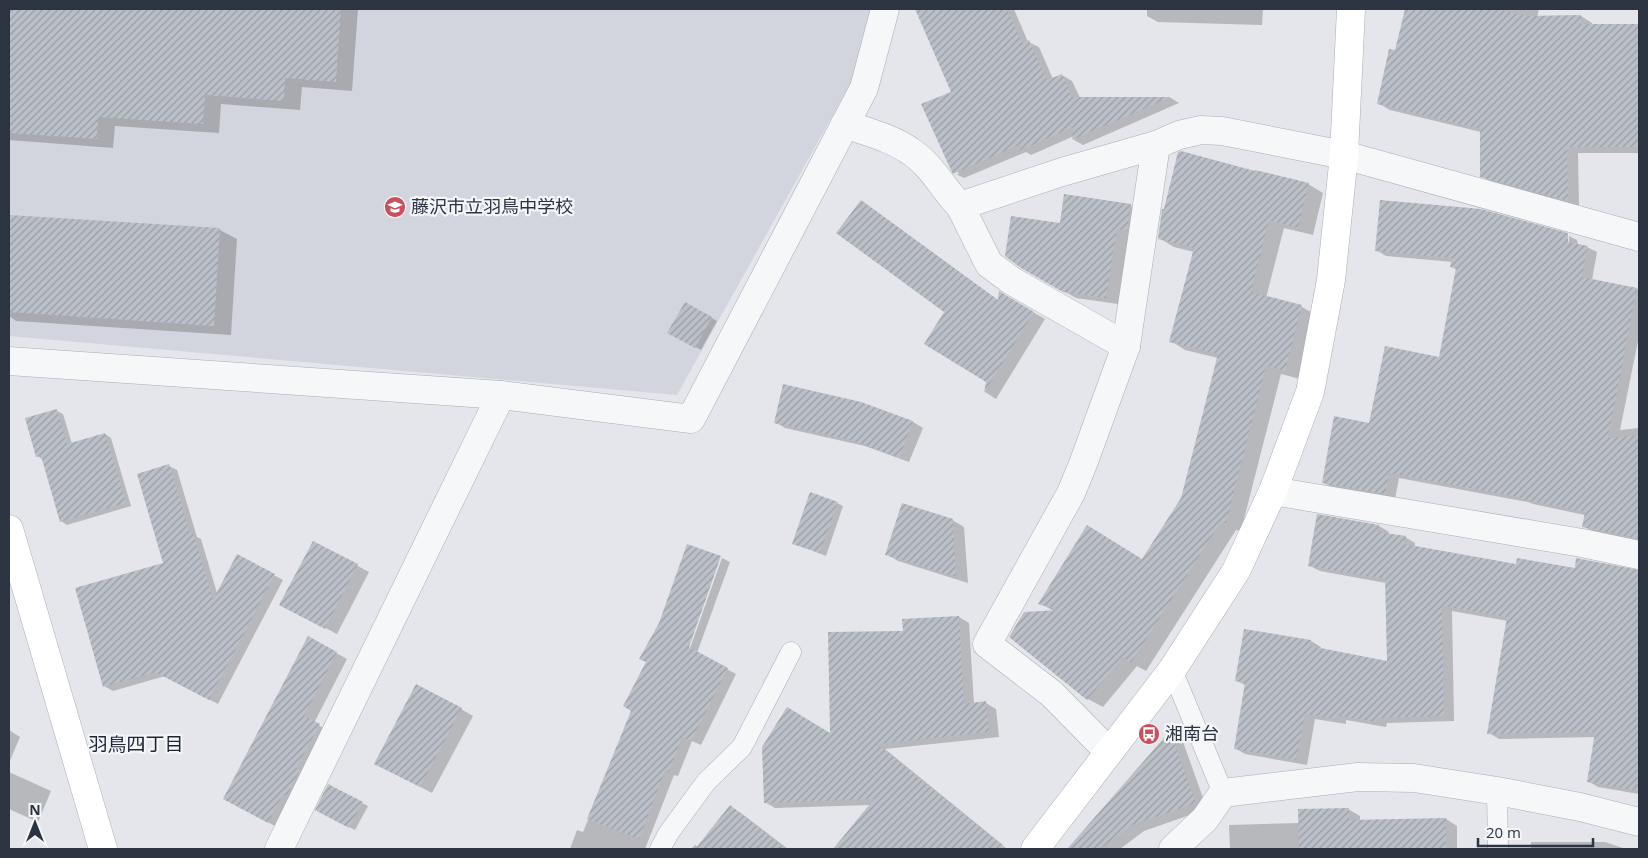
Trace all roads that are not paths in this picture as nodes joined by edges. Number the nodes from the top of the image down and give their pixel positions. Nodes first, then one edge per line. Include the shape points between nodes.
1 (885, 9) edge
2 (1351, 9) edge
3 (845, 124) junction
4 (1156, 145) junction
5 (1344, 155) junction
6 (960, 206) junction
7 (1639, 237) edge
8 (1126, 346) junction
9 (9, 361) edge
10 (501, 395) junction
11 (1273, 491) junction
12 (9, 529) edge
13 (1639, 555) edge
14 (791, 652) dead end
15 (1172, 670) junction
16 (1109, 752) junction
17 (1497, 791) junction
18 (1223, 793) junction
19 (1639, 822) edge
20 (103, 849) edge
21 (279, 849) edge
22 (660, 849) edge
23 (1035, 849) edge
24 (1173, 849) edge
25 (1498, 849) edge

1 - 3 street via 864,88
2 - 5 street
3 - 6 street via 910,150
3 - 10 street via 692,419
4 - 5 street via 1201,130 1222,131
4 - 6 street
4 - 8 street
5 - 7 street
5 - 11 street via 1331,280 1310,392
6 - 8 street via 989,264 1012,281
8 - 16 street via 1071,493 987,644 1052,694
9 - 10 street
10 - 21 street
11 - 13 street
11 - 15 street via 1236,571
12 - 20 street
14 - 22 lane via 742,747 706,782
15 - 16 street
15 - 18 lane
16 - 23 street
17 - 18 street via 1414,778 1358,777
17 - 19 street
17 - 25 lane
18 - 24 street via 1206,819

